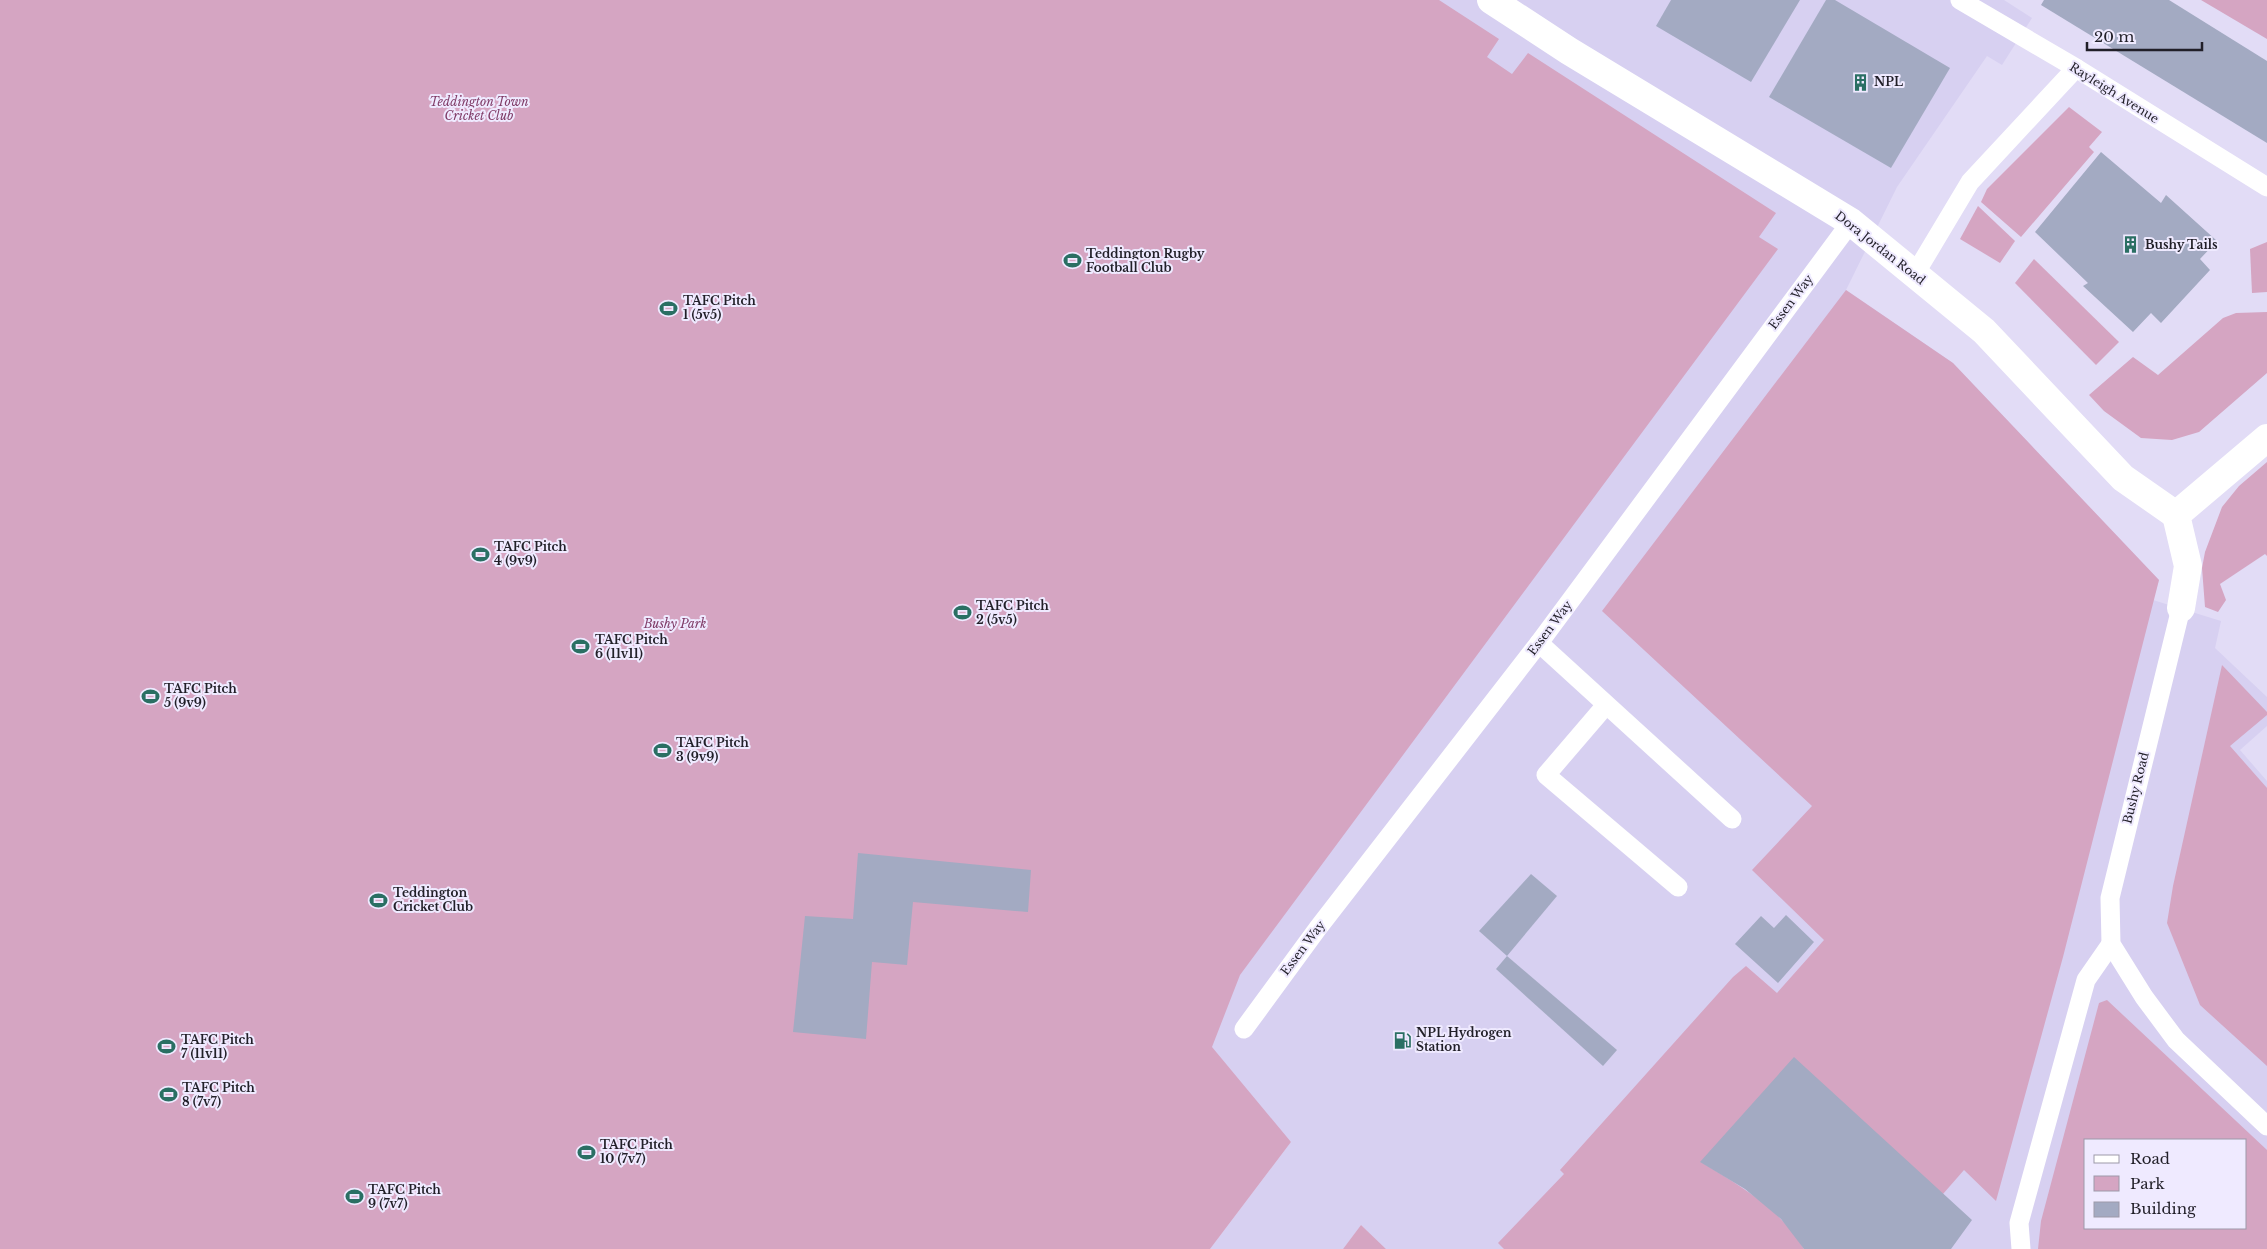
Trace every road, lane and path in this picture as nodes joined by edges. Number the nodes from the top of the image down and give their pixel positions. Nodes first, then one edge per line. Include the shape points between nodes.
1 (1491, 0) edge
2 (1960, 0) edge
3 (2076, 68) junction
4 (2267, 187) edge
5 (1851, 222) junction
6 (1915, 274) junction
7 (2267, 438) edge
8 (2176, 515) junction
9 (2182, 608) joint
10 (1539, 643) junction
11 (1606, 705) junction
12 (1732, 819) dead end
13 (1678, 887) dead end
14 (2111, 944) junction
15 (1244, 1029) dead end
16 (2267, 1126) edge
17 (2020, 1249) edge

1 - 5 street, Dora Jordan Road
2 - 3 lane, Rayleigh Avenue
3 - 4 lane, Rayleigh Avenue
3 - 6 lane via 1970,182
5 - 6 street, Dora Jordan Road
5 - 10 lane, Essen Way
6 - 8 street, Dora Jordan Road via 1984,331 2123,478
7 - 8 street
8 - 9 street, Bushy Road via 2188,566
9 - 14 lane, Bushy Road via 2110,898
10 - 11 lane
10 - 15 lane, Essen Way via 1318,928
11 - 12 lane
11 - 13 lane via 1546,775
14 - 16 lane via 2176,1040
14 - 17 lane via 2086,980 2019,1223

